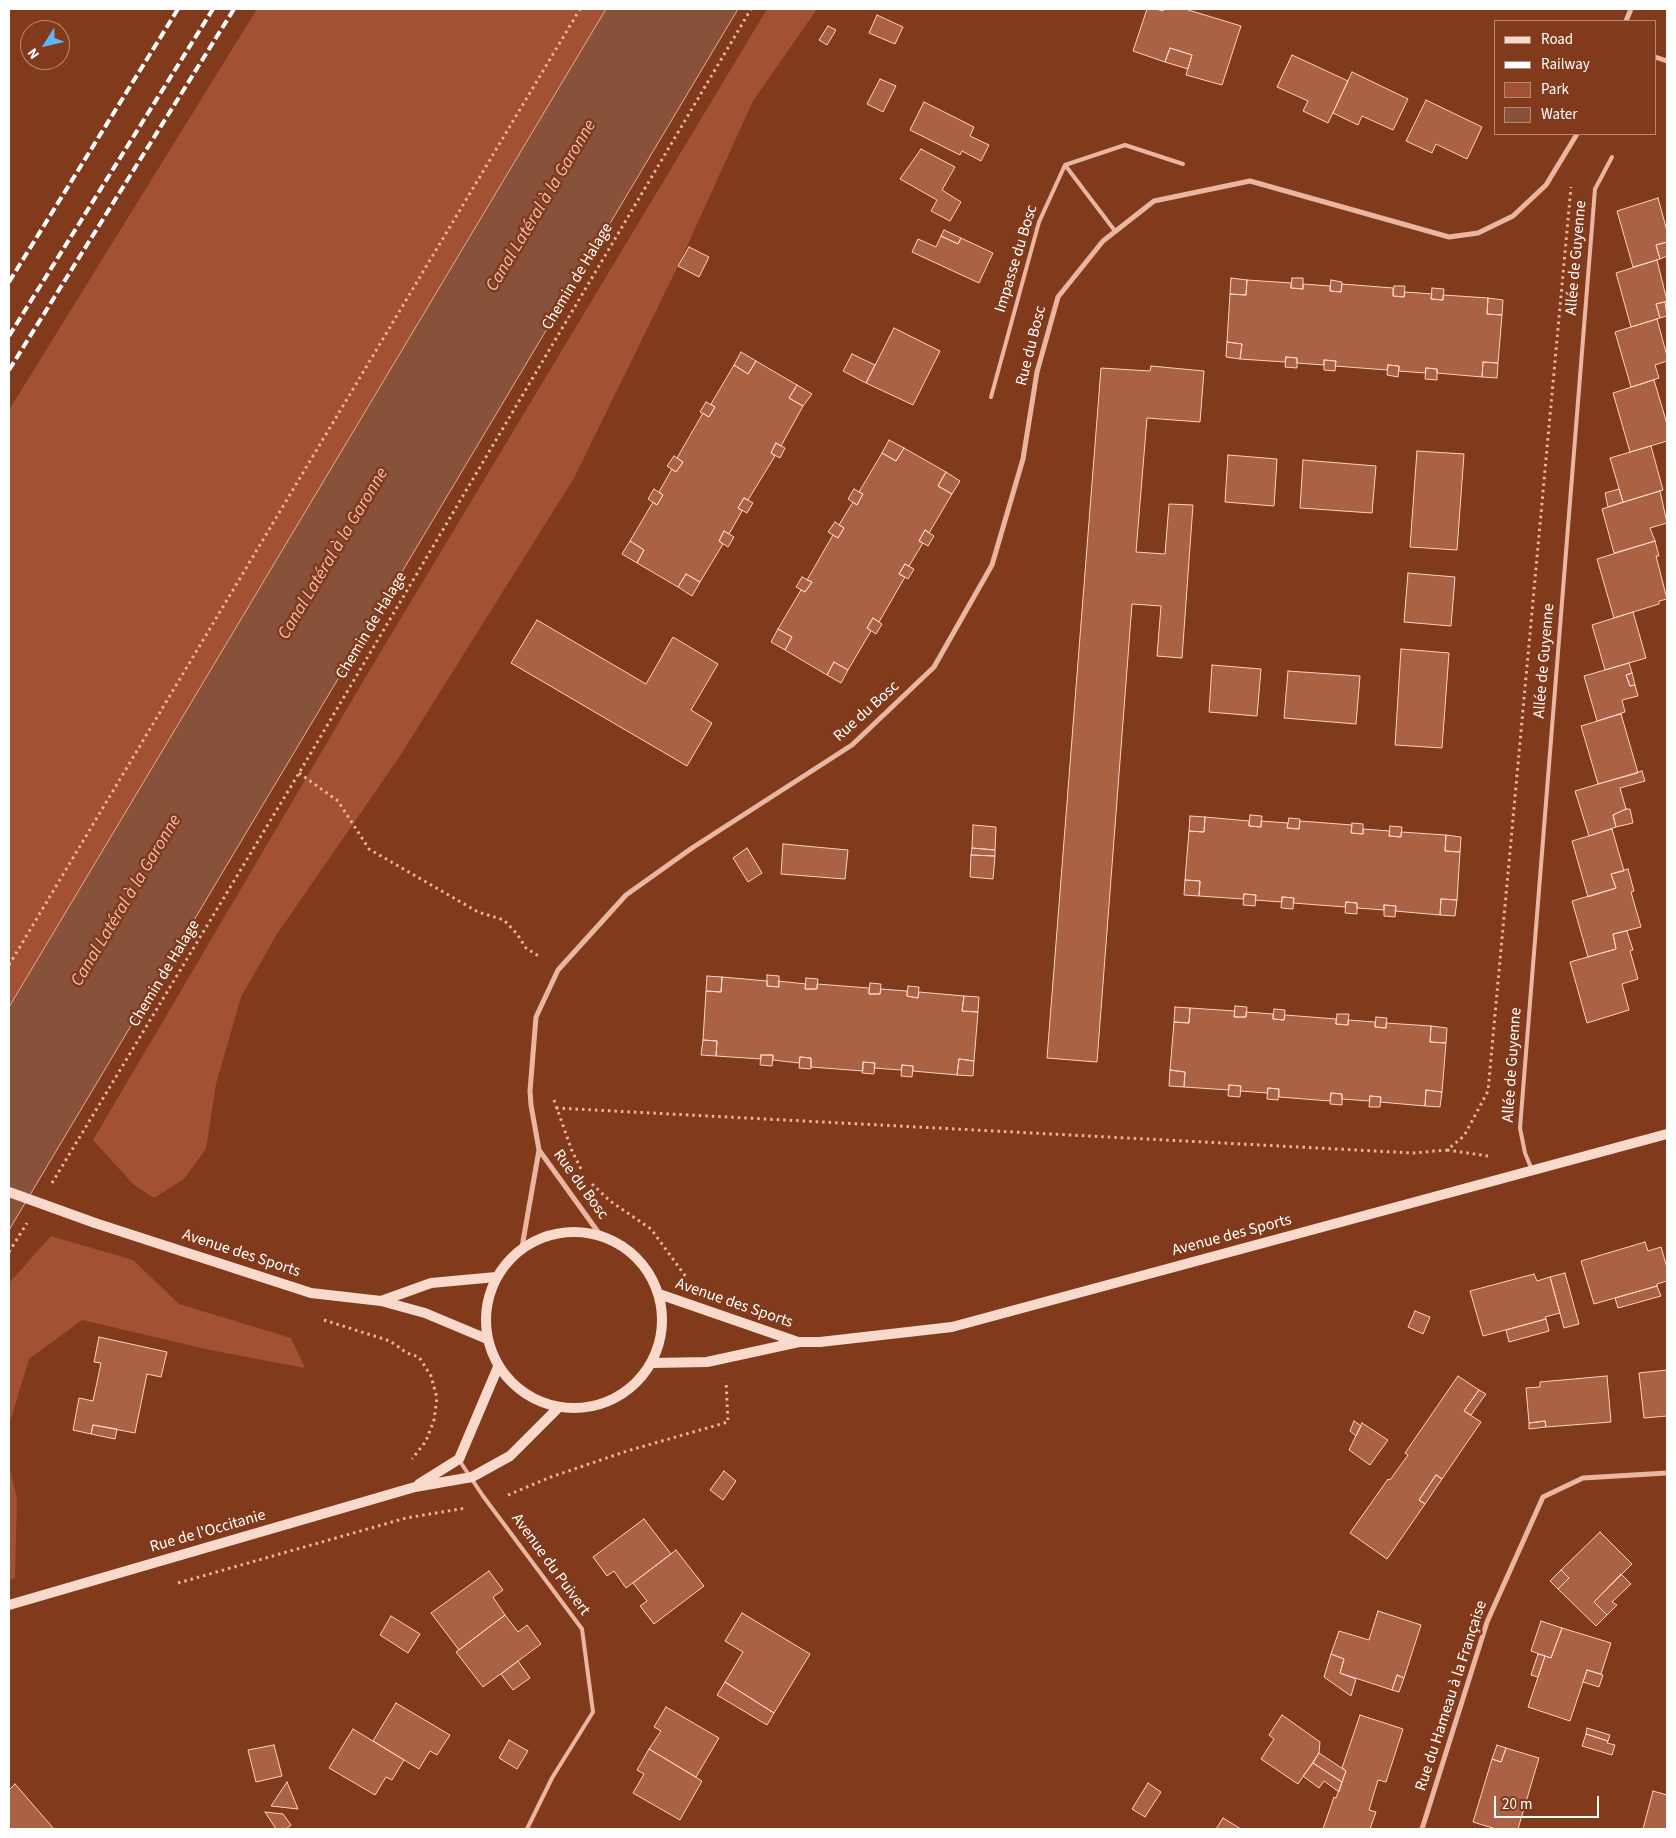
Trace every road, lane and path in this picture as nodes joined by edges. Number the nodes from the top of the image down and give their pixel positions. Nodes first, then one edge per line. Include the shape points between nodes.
1 (580, 9) edge
2 (751, 9) edge
3 (1576, 135) edge
4 (1612, 157) dead end
5 (1183, 164) dead end
6 (1065, 165) junction
7 (1571, 186) dead end
8 (1115, 231) junction
9 (990, 397) dead end
10 (299, 773) junction
11 (540, 957) dead end
12 (9, 965) edge
13 (1667, 1134) edge
14 (539, 1150) junction
15 (1532, 1170) junction
16 (585, 1177) dead end
17 (592, 1183) dead end
18 (50, 1187) dead end
19 (9, 1192) edge
20 (29, 1220) dead end
21 (601, 1236) junction
22 (522, 1247) junction
23 (9, 1252) edge
24 (496, 1277) junction
25 (691, 1281) dead end
26 (311, 1293) junction
27 (659, 1294) junction
28 (381, 1302) junction
29 (487, 1339) junction
30 (799, 1342) junction
31 (725, 1359) junction
32 (652, 1363) junction
33 (498, 1368) junction
34 (558, 1408) junction
35 (458, 1459) junction
36 (1667, 1473) edge
37 (472, 1477) junction
38 (415, 1487) junction
39 (489, 1503) junction
40 (173, 1584) dead end
41 (9, 1605) edge
42 (527, 1829) edge
43 (1422, 1829) edge

1 - 12 path
2 - 10 path, Chemin de Halage
3 - 8 street, Rue du Bosc via 1546,185 1512,216 1478,232 1449,237 1250,181 1154,201
4 - 15 lane, Allée de Guyenne via 1595,189 1520,1128
5 - 6 lane via 1124,145
6 - 8 lane
6 - 9 lane, Impasse du Bosc via 1038,222
7 - 16 path via 1488,1091 1464,1136 1447,1150 1413,1152 556,1108
8 - 14 street, Rue du Bosc via 1103,241 1058,297 1038,372 1023,459 992,565 934,667 852,745 692,848 626,895 558,970 536,1017 530,1091
10 - 11 path via 338,800 369,849 478,912 504,920 526,948
10 - 18 path, Chemin de Halage
13 - 15 main road, Avenue des Sports
14 - 21 street, Rue du Bosc
14 - 22 street, Rue du Bosc
15 - 30 main road, Avenue des Sports via 952,1327
17 - 25 path via 610,1202 651,1229
19 - 26 main road, Avenue des Sports, bridge
20 - 23 path
21 - 22 main road via 574,1231 547,1235
21 - 27 main road via 626,1249 646,1269
22 - 24 main road
24 - 28 main road, Avenue des Sports via 431,1283
24 - 29 main road via 486,1310
26 - 28 main road, Avenue des Sports
26 - 38 path via 322,1319 390,1341 407,1353 420,1357 431,1376 437,1398 434,1420 426,1440 410,1461
27 - 30 main road, Avenue des Sports
27 - 32 main road via 663,1318 660,1341
28 - 29 main road, Avenue des Sports via 425,1313
29 - 33 main road
30 - 31 main road, Avenue des Sports
31 - 32 main road, Avenue des Sports
31 - 39 path via 728,1422 627,1451
32 - 34 main road via 635,1385 612,1401 585,1409
33 - 34 main road via 514,1386 535,1400
33 - 35 main road
34 - 37 main road via 510,1456
35 - 37 lane, Avenue du Puivert
35 - 38 main road
36 - 43 street, Rue du Hameau à la Française via 1583,1478 1543,1497 1487,1622
37 - 38 main road
37 - 39 lane, Avenue du Puivert
38 - 41 main road, Rue de l'Occitanie
39 - 40 path via 406,1518
39 - 42 lane, Avenue du Puivert via 582,1629 593,1712 552,1778

